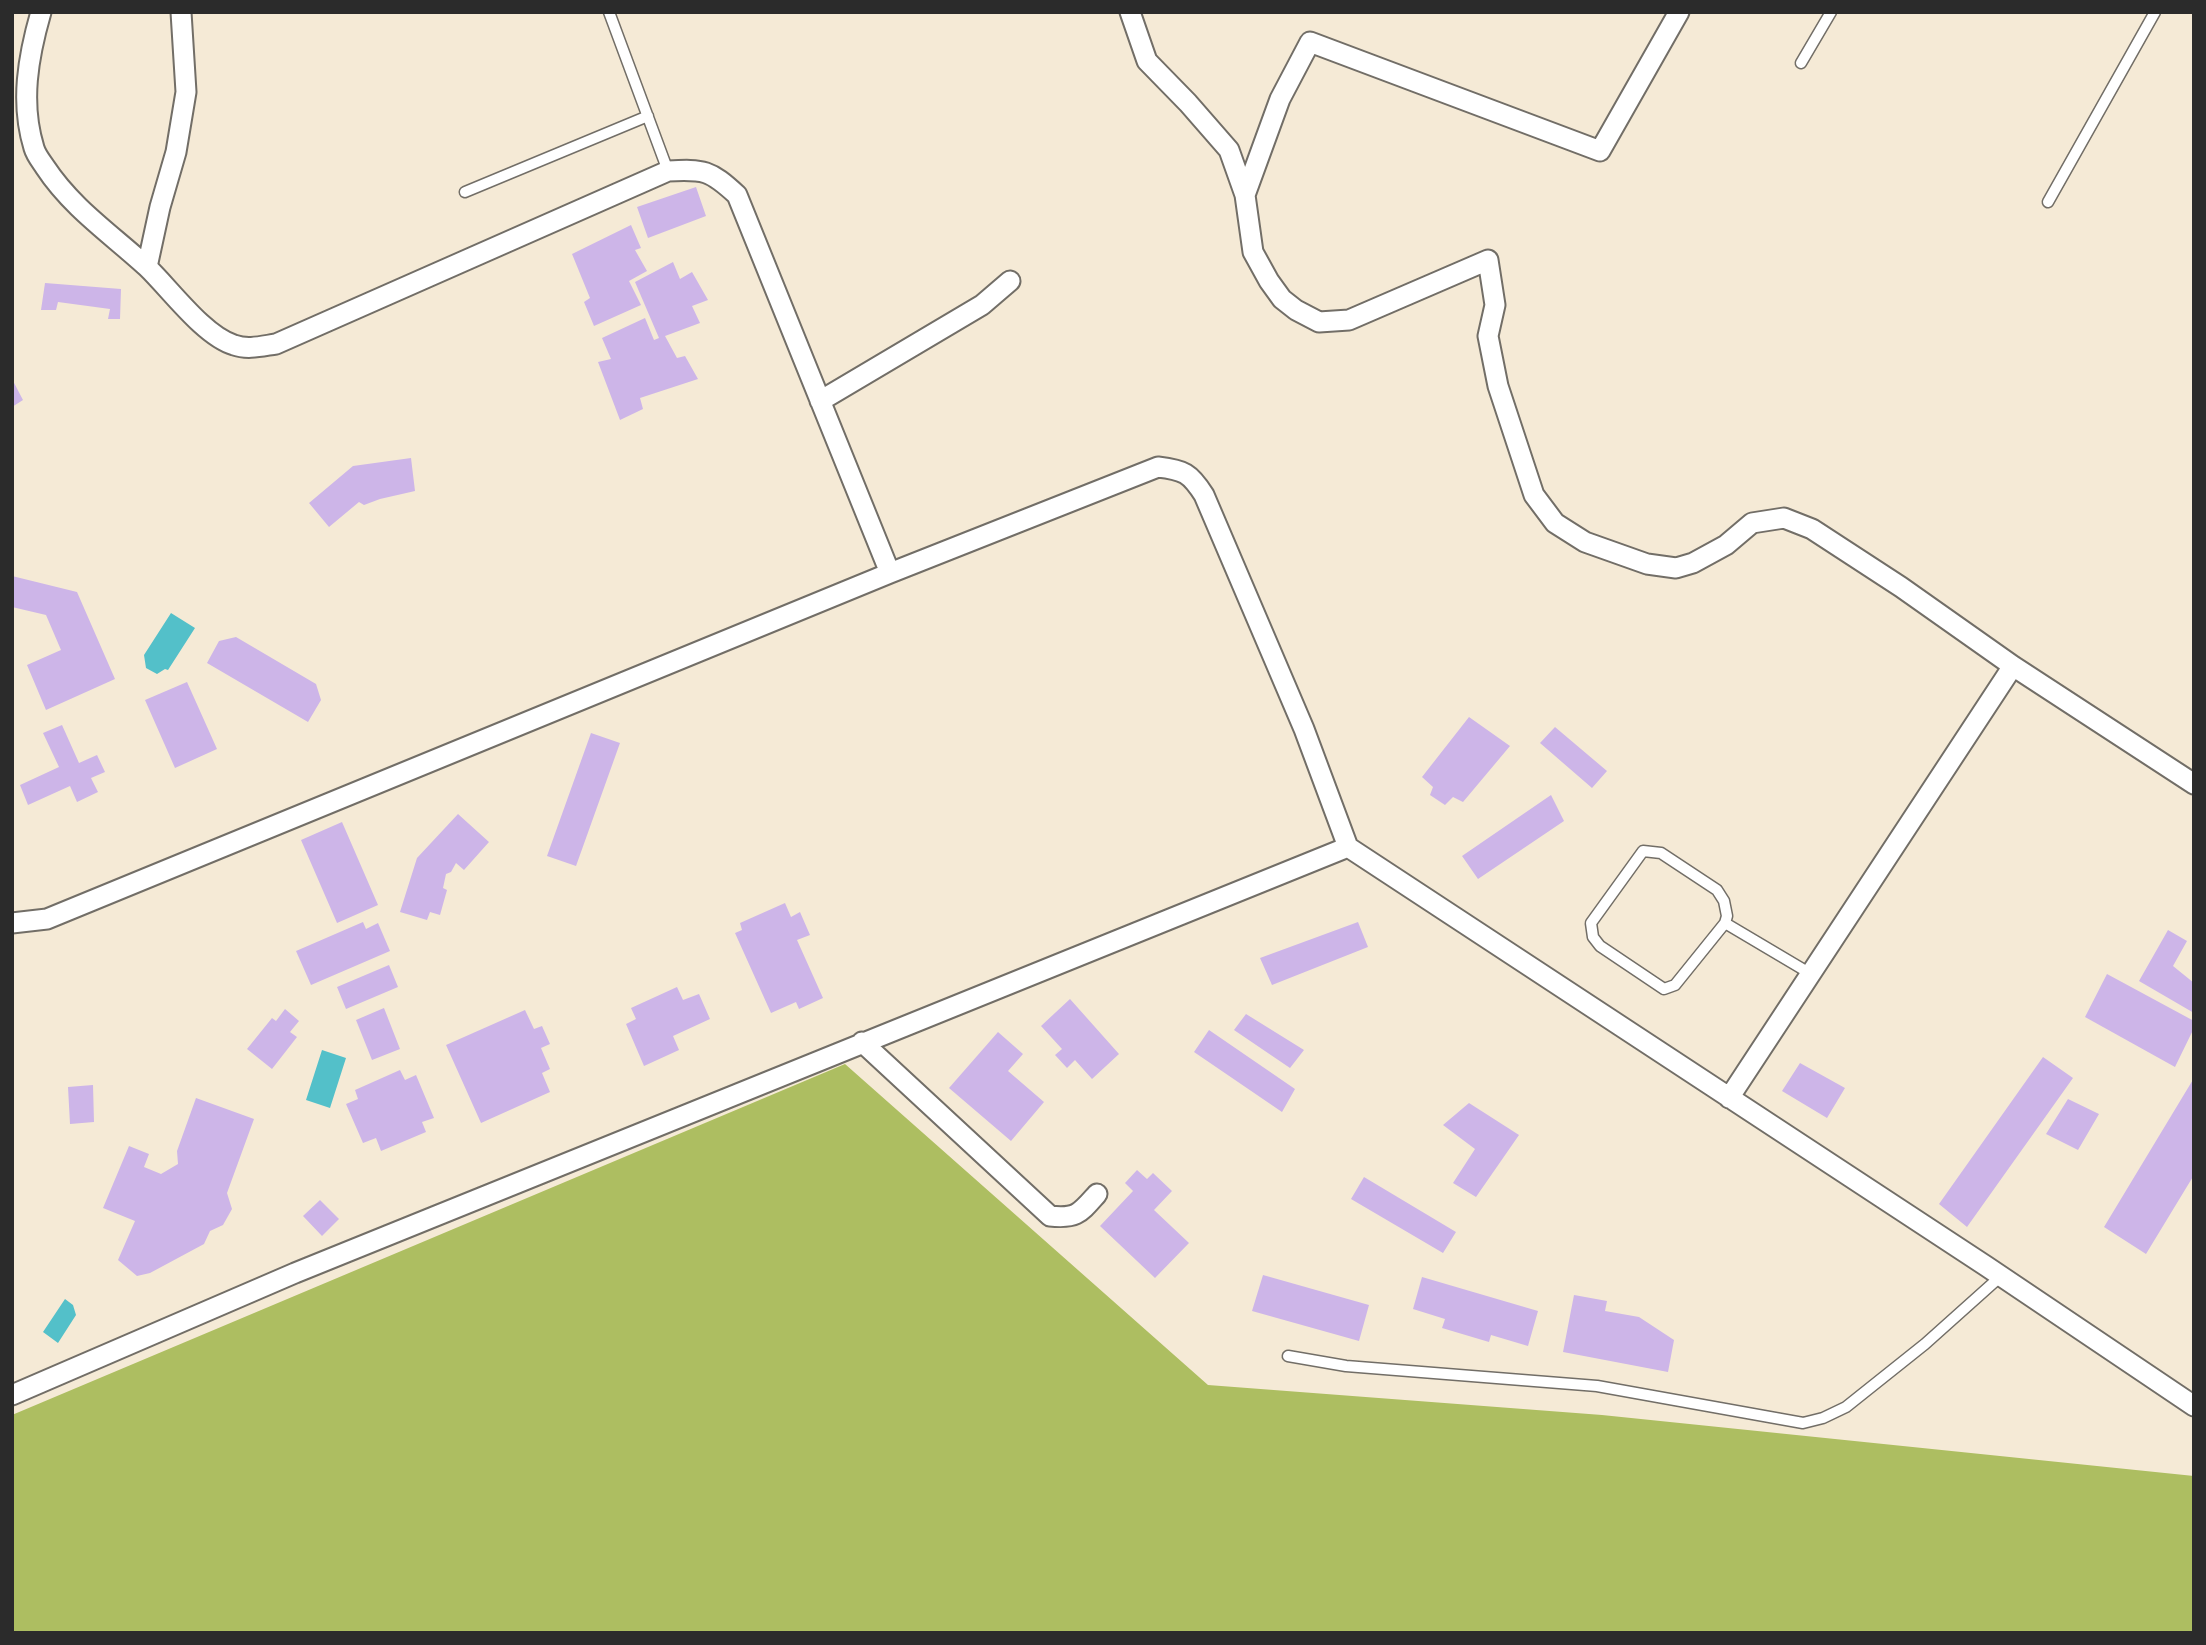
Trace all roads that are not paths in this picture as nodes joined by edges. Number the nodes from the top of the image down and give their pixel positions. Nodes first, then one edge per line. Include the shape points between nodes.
1 (41, 12) edge
2 (181, 12) edge
3 (609, 12) edge
4 (1130, 12) edge
5 (1679, 12) edge
6 (1831, 12) edge
7 (2155, 12) edge
8 (1801, 63) dead end
9 (648, 116) junction
10 (668, 171) junction
11 (465, 192) dead end
12 (1245, 195) junction
13 (2048, 202) dead end
14 (147, 267) junction
15 (1010, 281) dead end
16 (820, 401) junction
17 (890, 573) junction
18 (2013, 666) junction
19 (2194, 784) edge
20 (1348, 847) junction
21 (12, 923) edge
22 (1725, 923) junction
23 (1811, 974) junction
24 (862, 1042) junction
25 (1729, 1098) junction
26 (1097, 1194) dead end
27 (2001, 1276) junction
28 (1287, 1356) dead end
29 (12, 1395) edge
30 (2193, 1404) edge

1 - 14 street via 30,51 25,108 34,151 86,217
2 - 14 street via 186,92
3 - 9 lane
4 - 12 street via 1147,61 1229,150
5 - 12 street via 1600,151 1310,42 1280,99
6 - 8 lane
7 - 13 lane
9 - 10 lane
9 - 11 lane
10 - 14 street via 276,344 233,345 212,333
10 - 16 street via 700,169 737,195
12 - 18 street via 1253,252 1269,281 1282,299 1319,322 1349,320 1488,260 1495,306 1488,336 1498,386 1534,495 1555,523 1585,542 1647,564 1676,568 1726,545 1752,523 1784,518 1812,529
15 - 16 street via 982,305
16 - 17 street
17 - 20 street via 1158,467 1192,477 1204,495 1304,729
17 - 21 street via 47,919
18 - 19 street
18 - 23 street
20 - 24 street
20 - 25 street
22 - 22 lane via 1724,901 1717,890 1661,853 1643,851 1591,923 1592,937 1600,946 1664,989 1675,985
22 - 23 lane
23 - 25 street
24 - 26 street via 1050,1216 1078,1215
24 - 29 street via 295,1273
25 - 27 street
27 - 28 lane via 1846,1407 1803,1423 1597,1386 1346,1366
27 - 30 street

